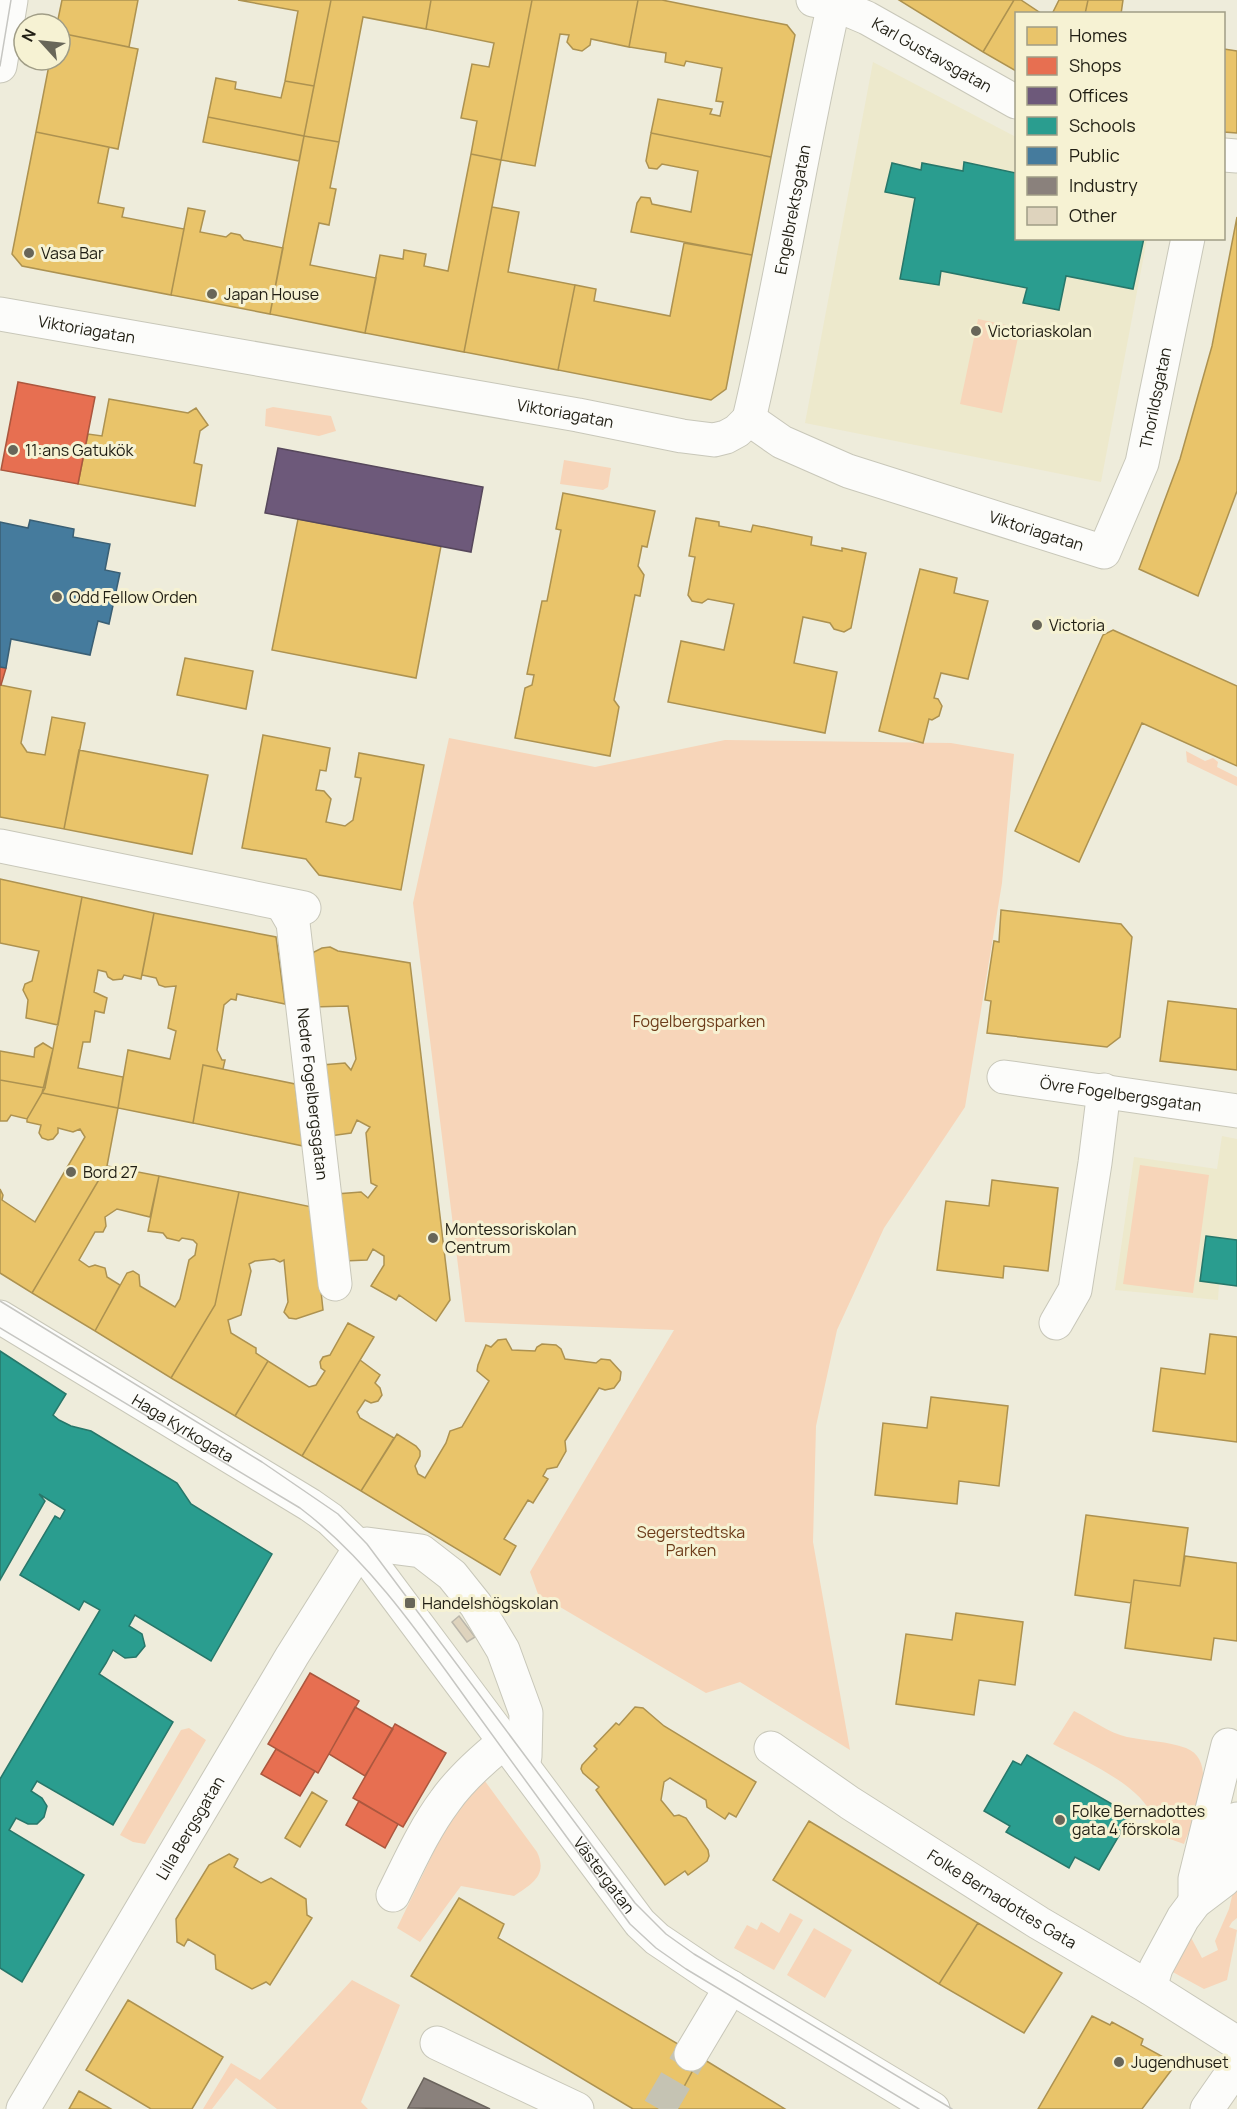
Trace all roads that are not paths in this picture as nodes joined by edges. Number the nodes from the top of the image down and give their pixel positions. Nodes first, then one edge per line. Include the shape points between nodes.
1 (11, 0) edge
2 (826, 1) edge
3 (0, 66) edge
4 (1015, 101) edge
5 (1188, 240) edge
6 (0, 314) edge
7 (749, 419) junction
8 (1104, 552) joint
9 (0, 846) edge
10 (1004, 1077) dead end
11 (1104, 1090) junction
12 (1237, 1111) edge
13 (336, 1284) dead end
14 (0, 1317) edge
15 (1056, 1323) dead end
16 (360, 1548) junction
17 (1228, 1745) dead end
18 (771, 1748) dead end
19 (514, 1754) junction
20 (1237, 1819) edge
21 (393, 1894) dead end
22 (1195, 1902) junction
23 (731, 1987) junction
24 (1150, 1988) junction
25 (437, 2043) dead end
26 (1237, 2043) edge
27 (691, 2054) tunnel mouth
28 (1237, 2066) edge
29 (23, 2109) edge
30 (577, 2109) edge
31 (933, 2109) edge
32 (1207, 2109) edge

1 - 3 street
2 - 4 street, Karl Gustavsgatan via 867,18
2 - 7 street, Engelbrektsgatan
5 - 8 street, Thorildsgatan via 1142,463
6 - 7 street, Viktoriagatan via 682,436 714,440 726,437
7 - 8 street, Viktoriagatan via 782,442 848,471
9 - 13 street, Nedre Fogelbergsgatan via 295,906 293,923
10 - 11 street, Övre Fogelbergsgatan
11 - 12 street, Övre Fogelbergsgatan
11 - 15 street via 1075,1290
14 - 16 street, Haga Kyrkogata via 310,1505
16 - 19 street, Västergatan
16 - 19 street via 367,1544 421,1551 452,1575 476,1605 504,1650 526,1713 525,1755
16 - 29 street, Lilla Bergsgatan
17 - 22 street via 1195,1879
18 - 24 street, Folke Bernadottes Gata via 1039,1923
19 - 21 street via 480,1761 445,1800
19 - 23 street, Västergatan via 640,1923 657,1939
20 - 22 street via 1224,1880
22 - 24 street via 1156,1968
23 - 27 street
23 - 31 street, Västergatan
24 - 26 street, Folke Bernadottes Gata
25 - 30 street
28 - 32 street

